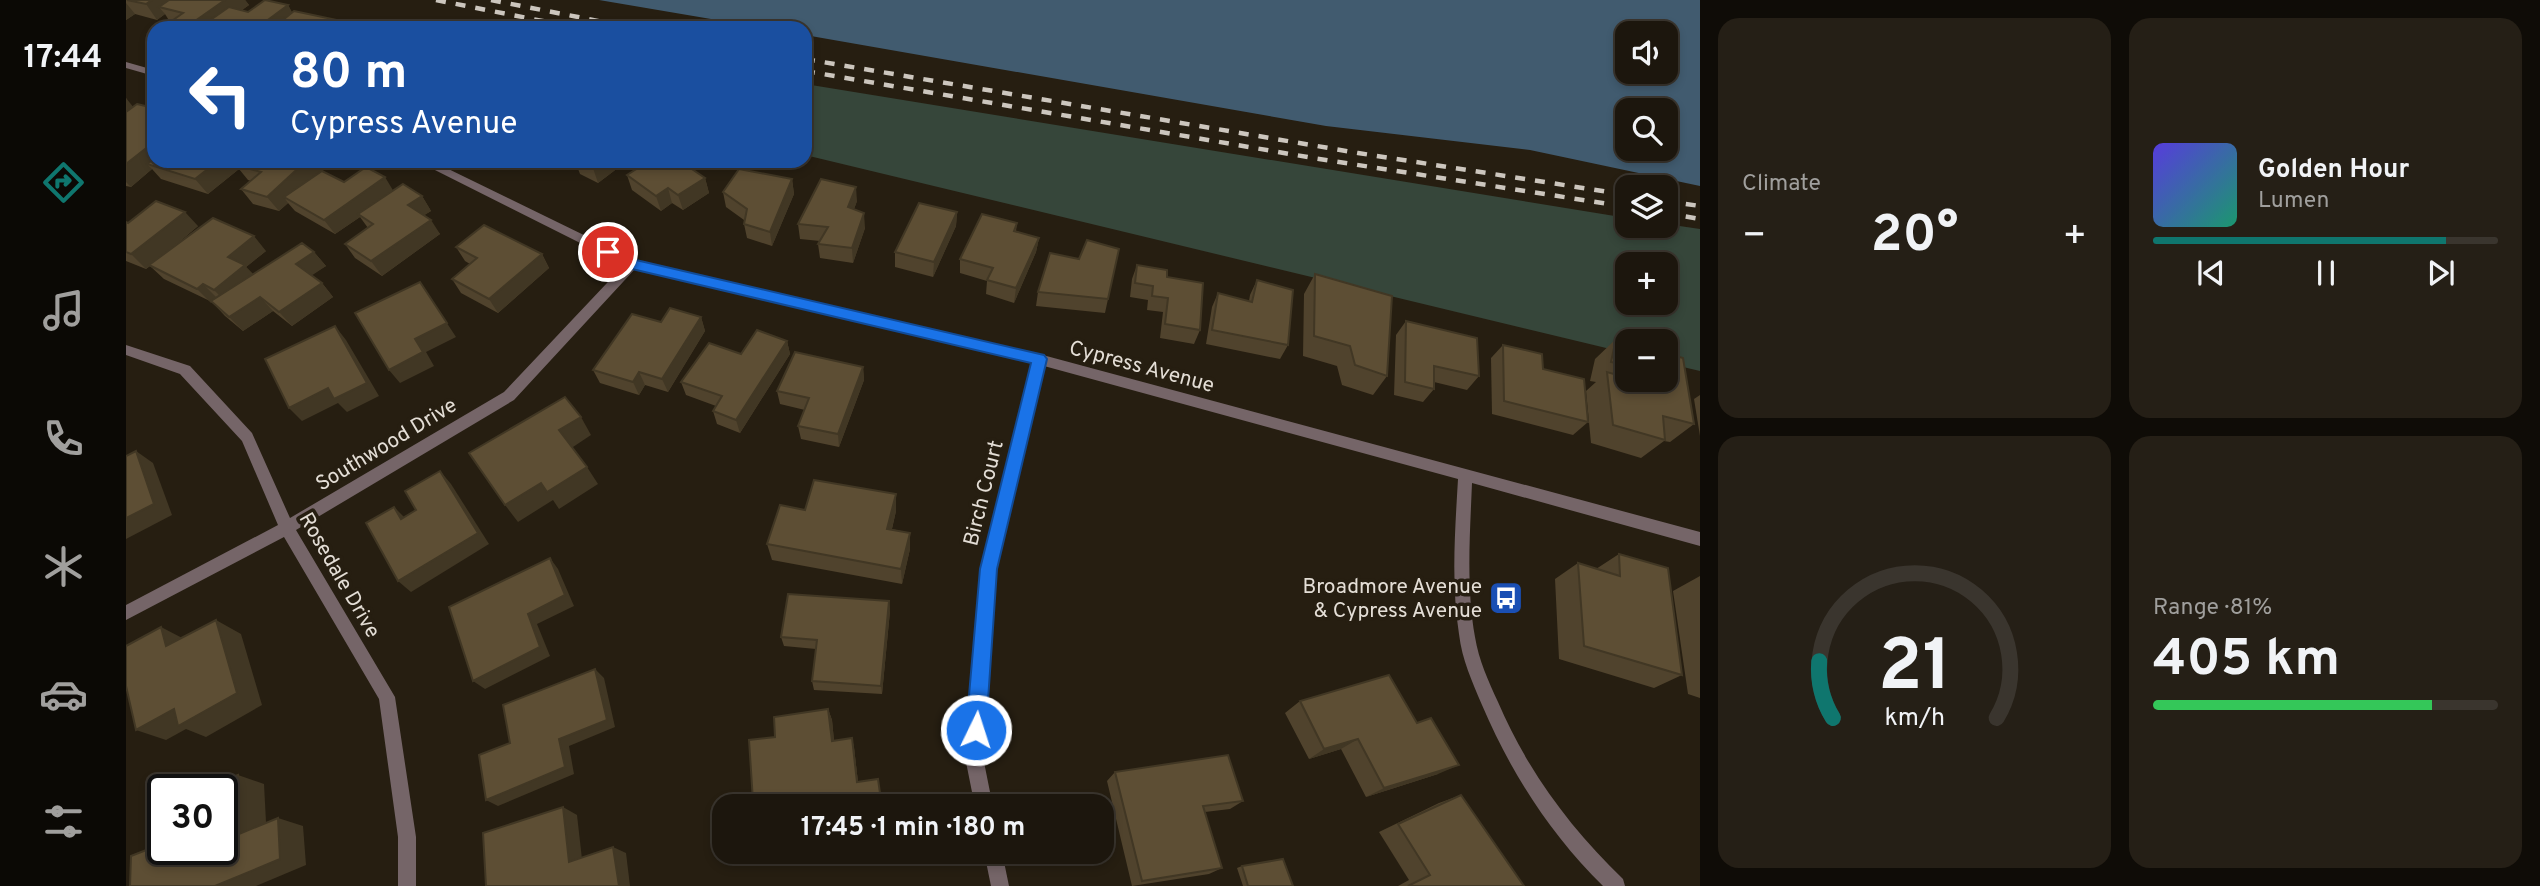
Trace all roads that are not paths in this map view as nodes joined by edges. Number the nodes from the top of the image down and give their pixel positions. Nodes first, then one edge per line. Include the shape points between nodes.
1 (126, 65) edge
2 (147, 71) edge
3 (438, 168) edge
4 (632, 264) junction
5 (126, 350) edge
6 (1039, 359) junction
7 (1465, 475) junction
8 (288, 528) junction
9 (1700, 539) edge
10 (126, 613) edge
11 (981, 794) edge
12 (995, 864) edge
13 (407, 886) edge
14 (1000, 886) edge
15 (1616, 886) edge

1 - 2 street
3 - 4 street, Cypress Avenue
4 - 6 street, Cypress Avenue
4 - 8 street, Southwood Drive via 509,396
5 - 8 street, Rosedale Drive via 185,370 247,437
6 - 7 street, Cypress Avenue
6 - 11 street, Birch Court via 988,569 974,757
7 - 9 street, Cypress Avenue
7 - 15 street via 1461,584 1471,658 1499,728 1542,802
8 - 10 street, Southwood Drive
8 - 13 street, Rosedale Drive via 387,697 407,837
12 - 14 street

